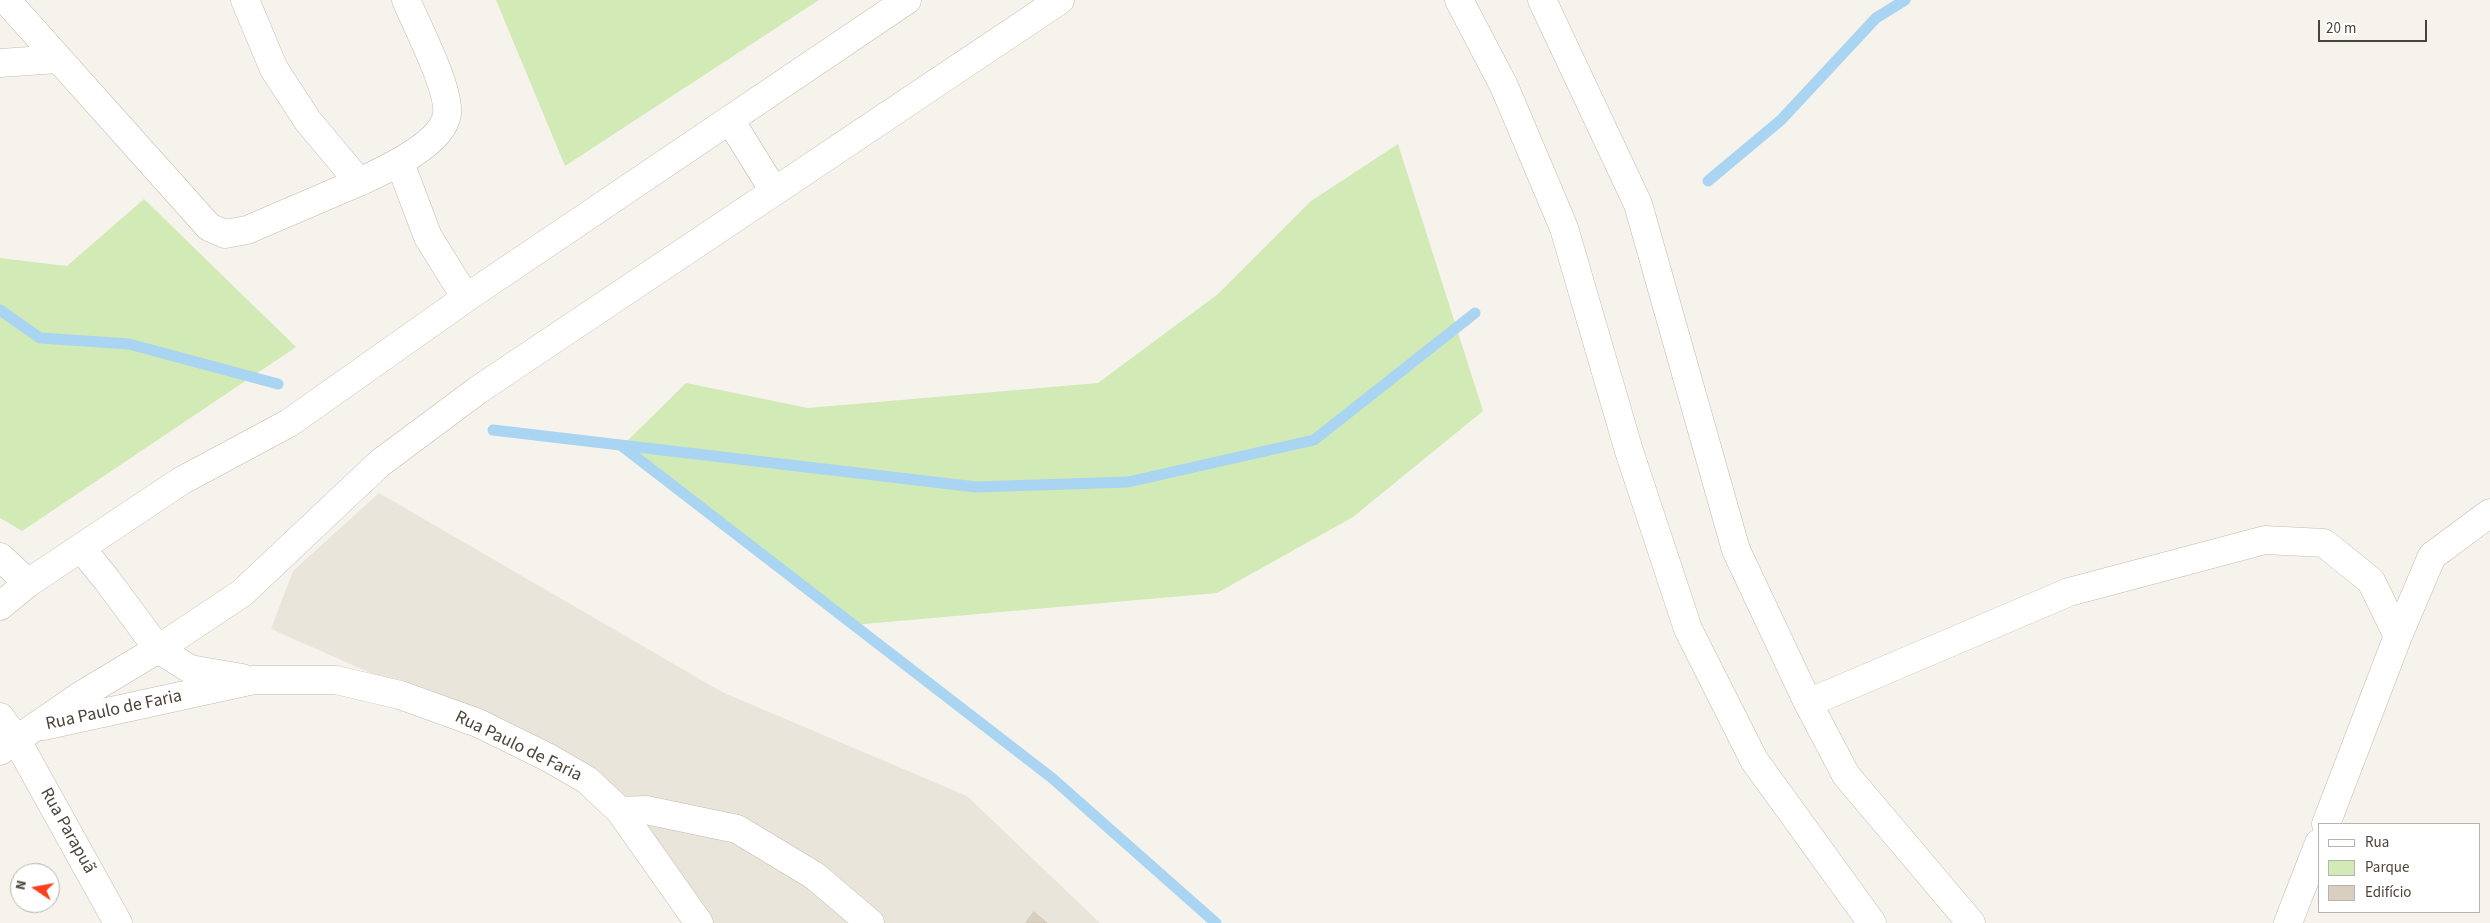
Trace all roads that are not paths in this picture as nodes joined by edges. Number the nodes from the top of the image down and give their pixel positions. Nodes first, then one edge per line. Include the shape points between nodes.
1 (6, 0) edge
2 (245, 0) edge
3 (406, 0) edge
4 (907, 0) edge
5 (1060, 0) edge
6 (1459, 0) edge
7 (1542, 0) edge
8 (58, 59) junction
9 (0, 63) edge
10 (730, 120) junction
11 (400, 163) junction
12 (359, 182) junction
13 (774, 191) junction
14 (466, 298) junction
15 (2490, 513) edge
16 (80, 548) junction
17 (0, 557) edge
18 (28, 583) junction
19 (0, 606) edge
20 (2398, 636) junction
21 (158, 650) junction
22 (254, 680) junction
23 (1808, 704) junction
24 (0, 717) edge
25 (18, 739) edge
26 (620, 812) junction
27 (2326, 823) edge
28 (2318, 846) edge
29 (118, 923) edge
30 (699, 923) edge
31 (870, 923) edge
32 (1872, 923) edge
33 (1971, 923) edge
34 (2288, 923) edge

1 - 8 street
2 - 12 street via 274,69 308,122
3 - 11 street via 444,91 447,115 435,136
4 - 10 street
5 - 13 street
6 - 32 street via 1504,86 1564,228 1629,450 1688,629 1754,760
7 - 23 street via 1638,204 1736,550
8 - 9 street
8 - 12 street via 209,227 224,234 247,230
10 - 13 street
10 - 14 street
11 - 12 street
11 - 14 street via 428,237
13 - 21 street via 478,390 380,463 242,593
14 - 16 street via 289,423 181,481
15 - 20 street via 2432,556
16 - 18 street
16 - 21 street via 108,580
17 - 18 street
18 - 19 street
20 - 23 street via 2371,580 2324,543 2265,540 2069,592
20 - 27 street
21 - 22 street via 190,669
21 - 25 street via 80,696
22 - 25 street, Rua Paulo de Faria via 57,725
22 - 26 street, Rua Paulo de Faria via 336,680 400,695 478,723 587,780
23 - 33 street via 1846,775
24 - 25 street, Rua Parapuã
25 - 29 street, Rua Parapuã
26 - 30 street, Rua Paulo de Faria
26 - 31 street via 646,810 737,829 815,876
28 - 34 street

